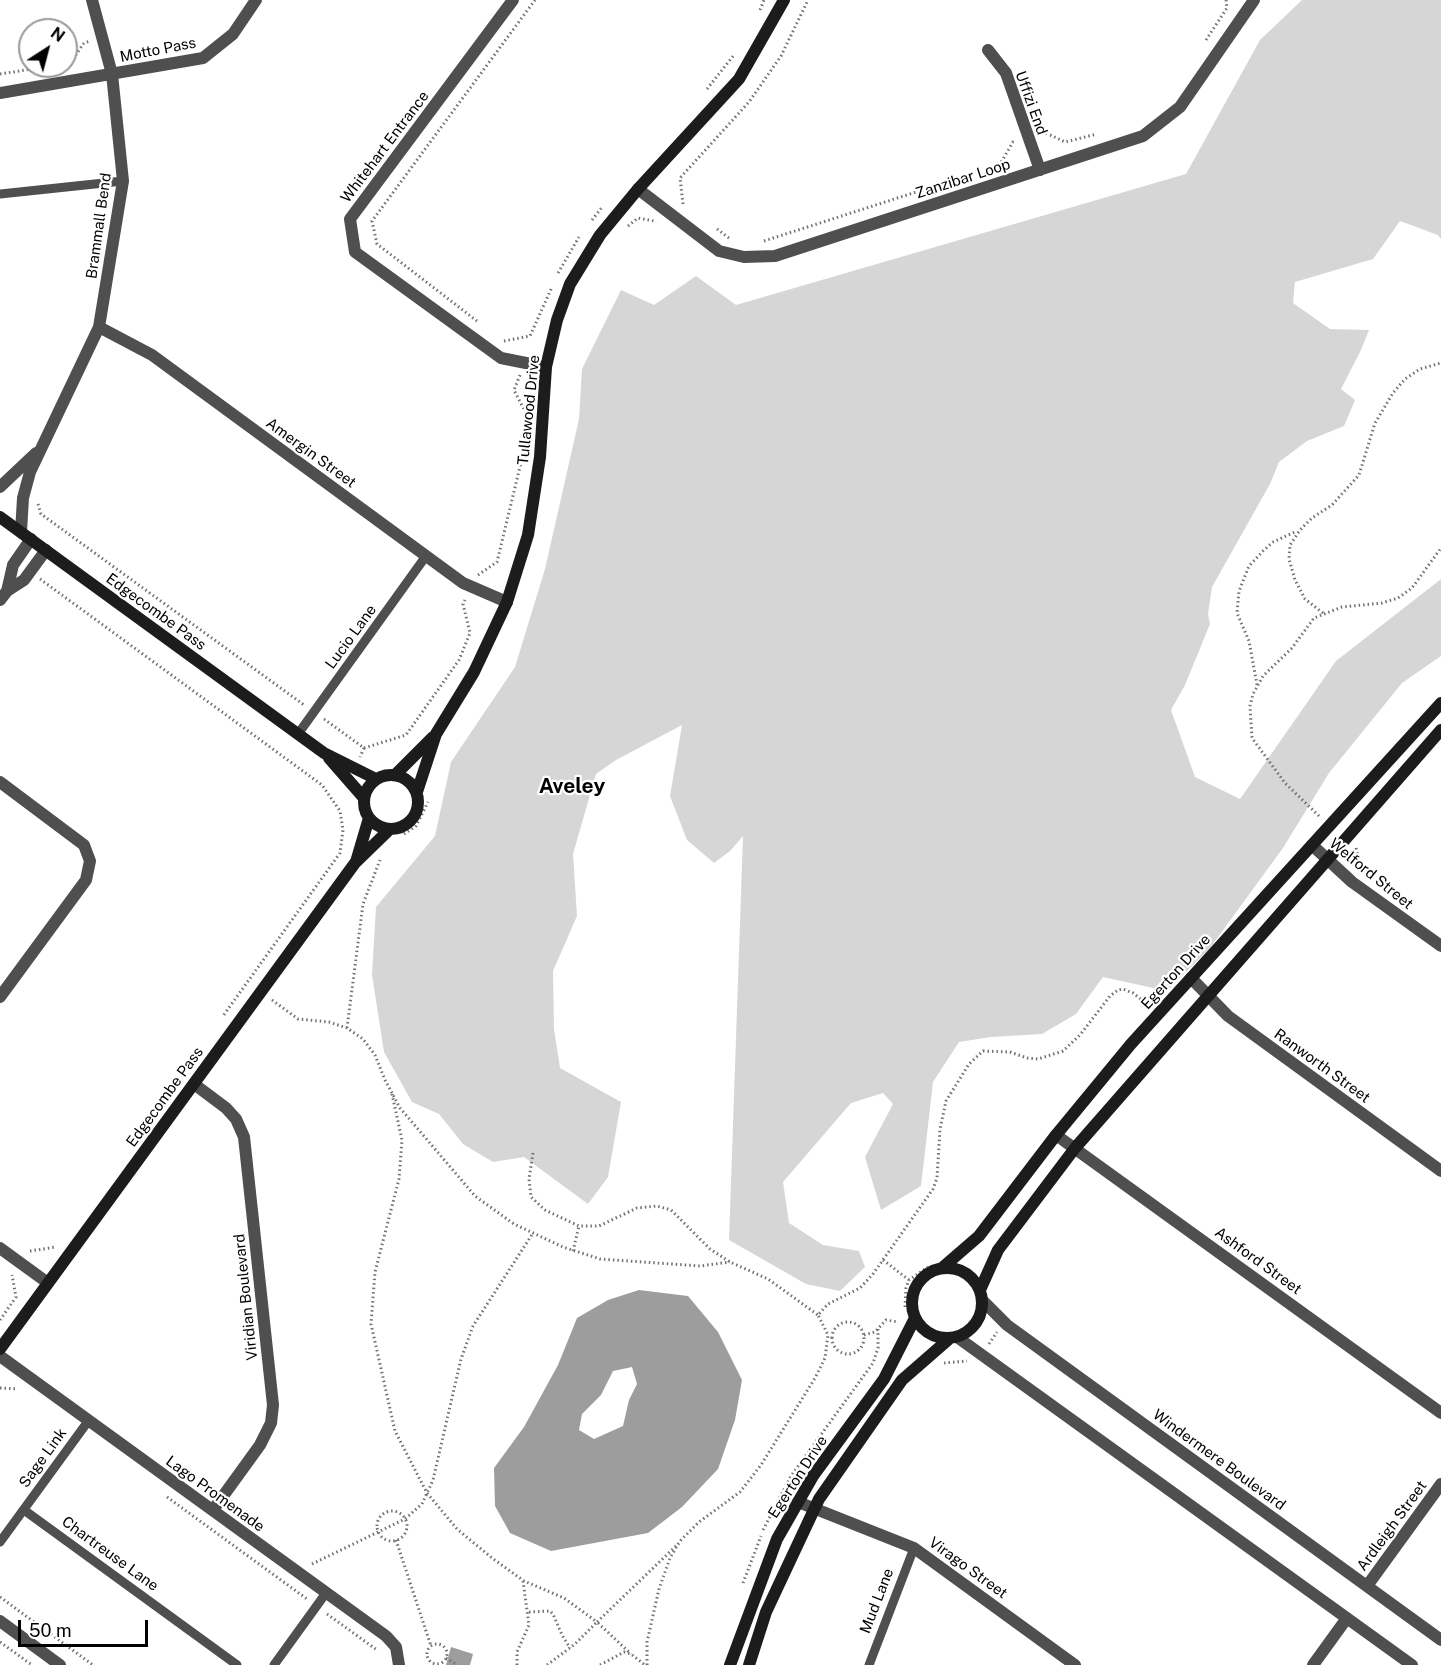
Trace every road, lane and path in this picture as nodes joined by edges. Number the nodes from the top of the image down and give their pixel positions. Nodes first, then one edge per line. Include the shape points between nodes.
1 (92, 0) edge
2 (256, 0) edge
3 (513, 0) edge
4 (535, 0) edge
5 (784, 0) edge
6 (808, 0) edge
7 (1226, 0) edge
8 (1254, 0) edge
9 (1202, 46) dead end
10 (988, 50) dead end
11 (18, 71) edge
12 (0, 74) edge
13 (112, 74) junction
14 (0, 93) edge
15 (1107, 131) dead end
16 (1028, 136) junction
17 (990, 169) dead end
18 (1040, 170) junction
19 (123, 181) junction
20 (946, 183) dead end
21 (638, 189) junction
22 (0, 194) edge
23 (693, 211) dead end
24 (712, 225) dead end
25 (731, 239) dead end
26 (756, 243) dead end
27 (478, 321) dead end
28 (99, 327) junction
29 (496, 335) dead end
30 (522, 362) junction
31 (1441, 363) edge
32 (546, 367) junction
33 (526, 433) dead end
34 (526, 442) dead end
35 (43, 446) junction
36 (0, 487) edge
37 (26, 487) junction
38 (0, 517) edge
39 (1300, 530) junction
40 (26, 535) junction
41 (1441, 548) edge
42 (46, 550) junction
43 (426, 556) junction
44 (30, 572) junction
45 (472, 587) junction
46 (4, 595) edge
47 (507, 602) junction
48 (1323, 613) junction
49 (1257, 687) junction
50 (1441, 703) edge
51 (314, 712) junction
52 (1441, 730) edge
53 (298, 734) junction
54 (436, 734) junction
55 (364, 748) junction
56 (324, 753) junction
57 (354, 768) junction
58 (395, 775) junction
59 (376, 779) junction
60 (0, 782) edge
61 (417, 792) junction
62 (364, 798) junction
63 (369, 818) junction
64 (1329, 825) junction
65 (390, 829) junction
66 (1346, 839) junction
67 (1312, 845) junction
68 (1327, 860) junction
69 (355, 863) junction
70 (1362, 872) dead end
71 (1441, 946) edge
72 (1191, 978) junction
73 (247, 983) junction
74 (261, 993) junction
75 (1208, 996) junction
76 (0, 997) edge
77 (219, 1021) dead end
78 (194, 1084) junction
79 (392, 1094) junction
80 (1056, 1135) junction
81 (1075, 1148) junction
82 (533, 1153) dead end
83 (1441, 1171) edge
84 (579, 1226) junction
85 (533, 1233) junction
86 (63, 1238) dead end
87 (0, 1248) edge
88 (573, 1251) junction
89 (883, 1260) dead end
90 (730, 1262) junction
91 (20, 1263) junction
92 (942, 1268) junction
93 (909, 1280) dead end
94 (48, 1283) junction
95 (981, 1296) junction
96 (818, 1315) dead end
97 (915, 1318) junction
98 (0, 1320) edge
99 (903, 1325) dead end
100 (864, 1335) junction
101 (953, 1338) junction
102 (0, 1349) edge
103 (0, 1356) edge
104 (0, 1388) edge
105 (25, 1394) dead end
106 (1441, 1413) edge
107 (89, 1420) junction
108 (1441, 1484) edge
109 (427, 1493) junction
110 (165, 1496) dead end
111 (798, 1502) junction
112 (814, 1509) junction
113 (24, 1510) junction
114 (213, 1510) junction
115 (405, 1519) junction
116 (378, 1532) junction
117 (396, 1540) junction
118 (680, 1541) dead end
119 (0, 1542) edge
120 (914, 1548) junction
121 (297, 1572) junction
122 (523, 1580) junction
123 (1367, 1586) junction
124 (326, 1593) junction
125 (0, 1597) edge
126 (316, 1606) junction
127 (529, 1612) junction
128 (1347, 1618) junction
129 (0, 1621) edge
130 (597, 1622) junction
131 (1441, 1640) edge
132 (0, 1642) edge
133 (431, 1646) junction
134 (571, 1648) junction
135 (380, 1652) dead end
136 (631, 1654) junction
137 (446, 1658) junction
138 (32, 1665) edge
139 (60, 1665) edge
140 (93, 1665) edge
141 (237, 1665) edge
142 (274, 1665) edge
143 (399, 1665) edge
144 (439, 1665) edge
145 (457, 1665) edge
146 (517, 1665) edge
147 (547, 1665) edge
148 (600, 1665) edge
149 (645, 1665) edge
150 (730, 1665) edge
151 (749, 1665) edge
152 (869, 1665) edge
153 (1075, 1665) edge
154 (1313, 1665) edge
155 (1412, 1665) edge

1 - 13 street, Brammall Bend
2 - 13 street, Motto Pass via 233,34 203,58
3 - 30 street, Whitehart Entrance via 350,219 355,252 501,358
4 - 27 path via 372,221 377,244
5 - 21 street, Tullawood Drive via 739,79
6 - 23 path via 781,56 749,102 680,178 683,203
7 - 9 path via 1227,8
8 - 18 street, Zanzibar Loop via 1180,107 1143,136
10 - 16 street, Uffizi End via 1006,72
11 - 12 path
13 - 14 street, Motto Pass
13 - 19 street, Brammall Bend
15 - 16 path via 1065,142 1044,130
16 - 17 path via 1013,142 1001,165
16 - 18 street, Uffizi End
18 - 21 street, Zanzibar Loop via 775,256 744,257 719,251
19 - 22 lane
19 - 28 street, Brammall Bend
20 - 26 path
21 - 32 street, Tullawood Drive via 600,235 570,284
24 - 25 path
28 - 35 street, Brammall Bend
28 - 43 street, Amergin Street via 152,355
29 - 30 path via 505,342 518,339
30 - 32 street, Whitehart Entrance
30 - 33 path via 514,390 526,413
31 - 39 path via 1420,369 1393,393 1375,423 1359,476 1332,506
32 - 47 street, Tullawood Drive via 540,457 528,535
34 - 45 path via 497,562 479,572
35 - 36 street, Brammall Bend
35 - 37 street, Brammall Bend
37 - 40 street, Brammall Bend
37 - 51 path via 34,492 41,514
38 - 40 street, Edgecombe Pass
39 - 48 path via 1290,545 1289,559 1305,599
39 - 49 path via 1263,550 1249,566 1239,591 1237,613 1249,641
40 - 42 street, Edgecombe Pass
40 - 46 street
41 - 48 path via 1412,588 1398,598
42 - 44 street
42 - 53 street, Edgecombe Pass
43 - 45 street, Amergin Street
43 - 51 lane, Lucio Lane
44 - 46 street
44 - 73 path via 322,785 340,811 340,853
45 - 47 street, Amergin Street
45 - 55 path via 463,604 470,633 459,660 406,735
47 - 54 street, Tullawood Drive via 474,672
48 - 49 path via 1314,618
49 - 64 path via 1250,706 1252,738 1285,783
50 - 64 street, Egerton Drive
51 - 53 lane, Lucio Lane
51 - 55 path
52 - 66 street
53 - 56 street, Edgecombe Pass
54 - 58 street, Tullawood Drive
54 - 61 street, Tullawood Drive
55 - 57 path
56 - 57 street, Edgecombe Pass
56 - 62 street, Edgecombe Pass
57 - 59 street, Edgecombe Pass
58 - 59 street
58 - 61 street via 408,780
59 - 62 street
60 - 76 street via 84,846 90,861 86,880
61 - 65 street via 419,801 414,818
62 - 63 street
63 - 65 street
63 - 69 street, Edgecombe Pass
64 - 67 street, Egerton Drive
65 - 69 street, Edgecombe Pass
66 - 68 street
66 - 70 path via 1358,850 1356,856
67 - 68 street, Welford Street
67 - 72 street, Egerton Drive
68 - 71 street, Welford Street
68 - 75 street
69 - 74 street, Edgecombe Pass
72 - 75 street, Ranworth Street
72 - 80 street, Egerton Drive
73 - 74 path
73 - 77 path
74 - 78 street, Edgecombe Pass
74 - 79 path via 298,1019 329,1022 363,1039 375,1055
75 - 81 street
75 - 83 street, Ranworth Street via 1228,1016
78 - 94 street, Edgecombe Pass
78 - 114 street, Viridian Boulevard via 226,1108 244,1137 273,1405 271,1423 260,1445
79 - 85 path via 475,1196
79 - 109 path via 402,1140 399,1179 375,1272 371,1324 395,1431
80 - 81 street, Ashford Street
80 - 92 street, Egerton Drive via 980,1236
81 - 95 street via 998,1250
81 - 106 street, Ashford Street
82 - 84 path via 531,1197 545,1210
84 - 88 path
84 - 90 path via 599,1226 637,1208 657,1206 682,1218 703,1243
85 - 88 path
85 - 109 path via 473,1326
86 - 91 path via 56,1248 28,1251
87 - 91 street
88 - 90 path via 600,1259 700,1266
89 - 93 path
90 - 96 path via 768,1279
91 - 94 street
91 - 98 path via 12,1276 16,1297
92 - 95 street via 965,1272
92 - 97 street via 922,1278 916,1286 912,1308
94 - 102 street, Edgecombe Pass
95 - 101 street via 982,1311 973,1328
95 - 123 street, Windermere Boulevard via 1007,1325
97 - 101 street via 929,1334
97 - 111 street, Egerton Drive via 884,1379
99 - 100 path via 886,1320 875,1332
100 - 100 path via 862,1345 850,1354 839,1352 830,1341 835,1328 843,1322 854,1323
101 - 112 street, Egerton Drive via 903,1380
101 - 128 street
103 - 107 street, Lago Promenade
104 - 105 path via 15,1387
107 - 113 lane, Sage Link
107 - 114 street, Lago Promenade
108 - 123 street, Ardleigh Street
109 - 115 path via 422,1504
109 - 122 path via 457,1529
110 - 126 path
111 - 112 street, Virago Street
111 - 150 street, Egerton Drive via 777,1539
112 - 120 street, Virago Street
112 - 151 street, Egerton Drive via 766,1612
113 - 119 lane, Sage Link
113 - 141 lane, Chartreuse Lane
114 - 121 street, Lago Promenade
115 - 116 path
115 - 116 path via 398,1512 384,1513 377,1520
115 - 117 path via 405,1534
116 - 117 path via 386,1540
116 - 121 path
117 - 133 path
118 - 130 path
120 - 152 lane, Mud Lane
120 - 153 street, Virago Street
121 - 124 street, Lago Promenade
122 - 127 path
122 - 130 path via 564,1598
123 - 131 street, Windermere Boulevard
124 - 126 lane
124 - 143 street, Lago Promenade via 386,1636 396,1647
125 - 140 path
126 - 135 path
126 - 142 lane
127 - 134 path via 550,1611
127 - 146 path
128 - 154 street
128 - 155 street
129 - 139 street
130 - 134 path
130 - 136 path
132 - 138 path
133 - 137 path via 443,1647
133 - 144 path via 428,1658
134 - 147 path
136 - 148 path via 624,1652
136 - 149 path
137 - 144 path
137 - 145 path

